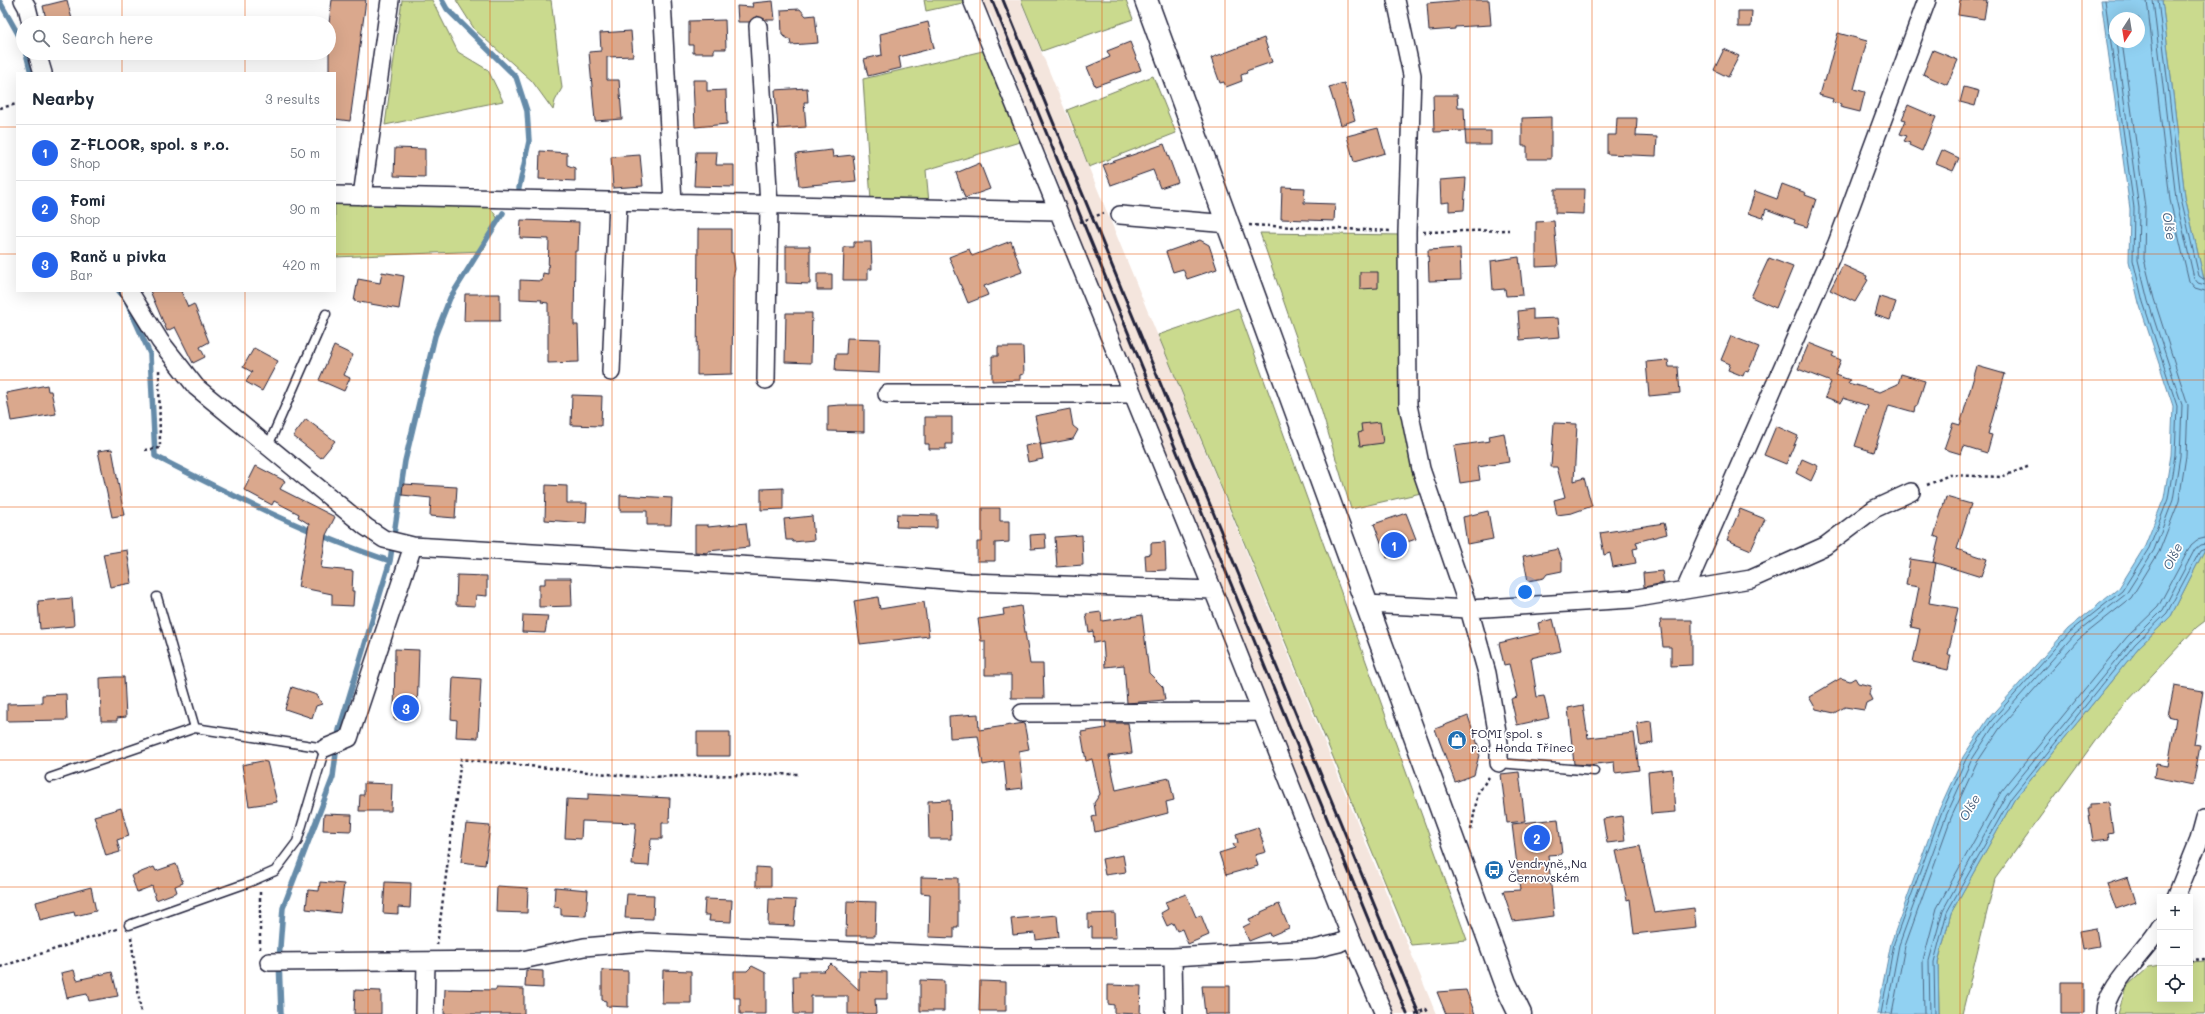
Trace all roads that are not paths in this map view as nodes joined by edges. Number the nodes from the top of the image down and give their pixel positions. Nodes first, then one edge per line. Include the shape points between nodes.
1 (23, 0) edge
2 (390, 0) edge
3 (662, 0) edge
4 (972, 0) edge
5 (1146, 0) edge
6 (1396, 0) edge
7 (1927, 0) edge
8 (29, 16) edge
9 (758, 26) dead end
10 (39, 60) edge
11 (43, 72) edge
12 (336, 195) edge
13 (362, 196) junction
14 (618, 202) junction
15 (673, 203) junction
16 (769, 205) junction
17 (1120, 215) road end
18 (1060, 218) junction
19 (1229, 224) junction
20 (130, 292) edge
21 (326, 314) dead end
22 (611, 372) dead end
23 (766, 380) dead end
24 (887, 394) dead end
25 (1133, 394) junction
26 (268, 446) junction
27 (1911, 492) road end
28 (409, 545) junction
29 (1214, 590) junction
30 (1685, 590) junction
31 (157, 597) dead end
32 (1366, 604) junction
33 (1469, 609) junction
34 (1262, 712) junction
35 (1022, 714) dead end
36 (195, 728) junction
37 (325, 748) junction
38 (1499, 763) joint
39 (1594, 771) dead end
40 (50, 778) dead end
41 (2205, 818) edge
42 (2177, 894) edge
43 (130, 925) road end
44 (2158, 930) edge
45 (1351, 937) junction
46 (1173, 957) junction
47 (431, 961) junction
48 (277, 962) road end
49 (425, 1014) edge
50 (1174, 1014) edge
51 (1384, 1014) edge
52 (1520, 1014) edge
53 (2105, 1014) edge

1 - 8 street
2 - 13 street
3 - 15 street
4 - 18 street
5 - 19 main road
6 - 33 street via 1412,76 1407,232 1408,405 1421,469
7 - 30 street via 1837,243
9 - 16 street
10 - 11 street
12 - 13 street
13 - 14 street
14 - 15 street
14 - 22 street
15 - 16 street
16 - 18 street
16 - 23 street
17 - 19 street
18 - 25 street
19 - 32 main road
20 - 26 street via 160,341 196,387
21 - 26 lane
24 - 25 street
25 - 29 street
26 - 28 street via 366,527 384,539
27 - 30 street via 1874,509 1825,546 1751,579
28 - 29 street via 824,570 969,582
28 - 37 street via 349,738
29 - 34 street
30 - 33 street via 1632,599
31 - 36 lane
32 - 33 street
32 - 52 main road via 1505,983
33 - 38 street via 1486,674 1499,743
34 - 35 street
34 - 45 street
36 - 37 lane
36 - 40 lane
37 - 43 lane via 297,842 275,871
38 - 39 lane
41 - 42 street
44 - 53 street via 2154,939 2129,966 2104,1006
45 - 46 street via 1339,943 1314,949
45 - 51 street
46 - 47 street via 990,957 643,942 584,947 522,960
46 - 50 street
47 - 48 street
47 - 49 street

